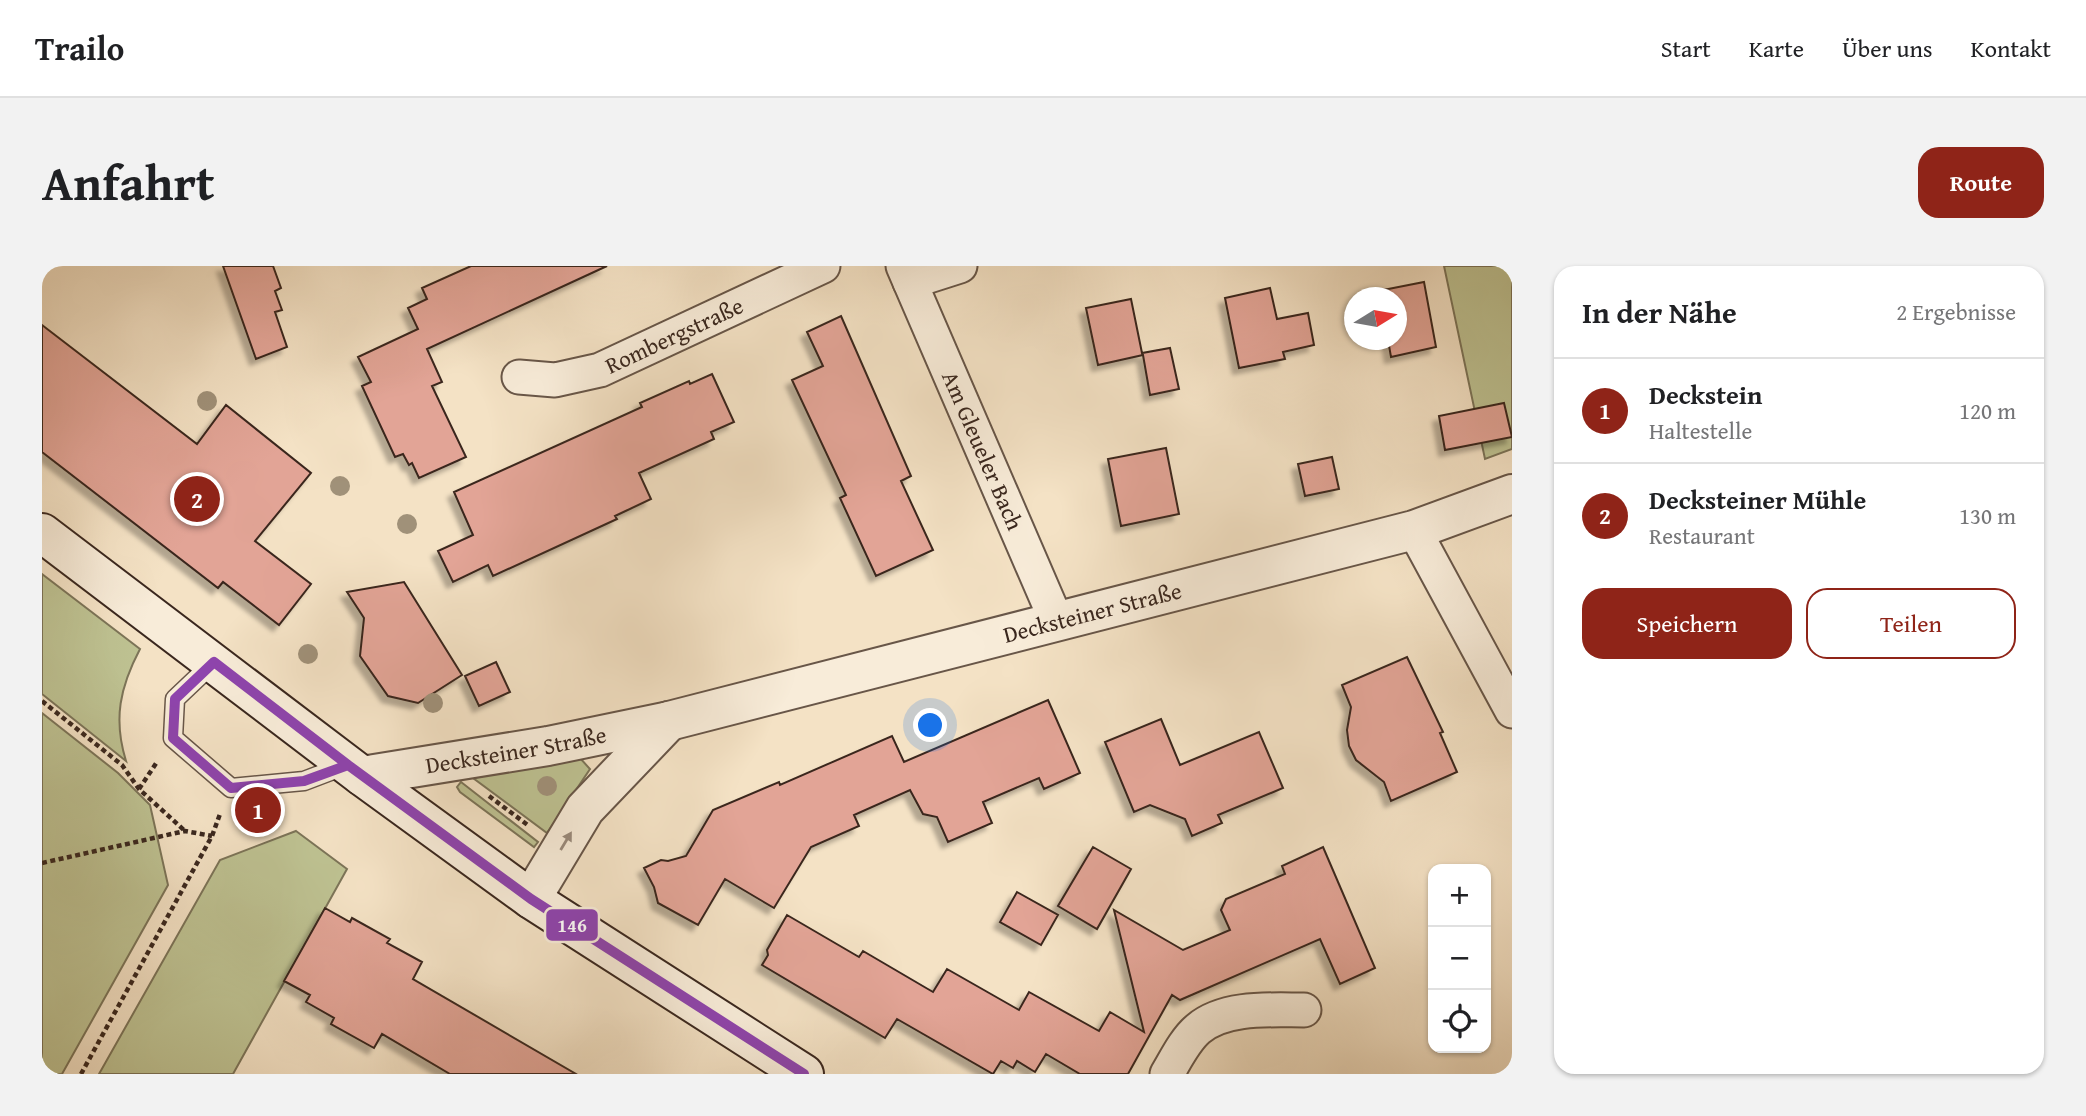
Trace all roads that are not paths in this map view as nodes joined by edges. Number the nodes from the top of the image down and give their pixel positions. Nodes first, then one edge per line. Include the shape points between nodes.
1 (823, 266) edge
2 (960, 266) edge
3 (907, 274) edge
4 (519, 377) dead end
5 (1512, 494) edge
6 (1414, 530) junction
7 (42, 533) edge
8 (1056, 620) junction
9 (214, 663) junction
10 (1512, 711) edge
11 (669, 721) junction
12 (355, 770) junction
13 (531, 899) junction
14 (1304, 1010) dead end
15 (804, 1074) edge
16 (1167, 1074) edge

1 - 4 street, Rombergstraße via 600,370 555,380
2 - 3 street, Am Gleueler Bach
3 - 8 street, Am Gleueler Bach
5 - 6 street, Decksteiner Straße
6 - 8 street, Decksteiner Straße
6 - 10 street
7 - 9 street
8 - 11 street, Decksteiner Straße
9 - 12 street
9 - 12 lane via 175,699 173,738 232,788
11 - 12 street, Decksteiner Straße via 445,763
13 -> 11 street, Decksteiner Straße via 585,809
12 - 13 street
13 - 15 street
14 - 16 street via 1224,1016 1199,1028

